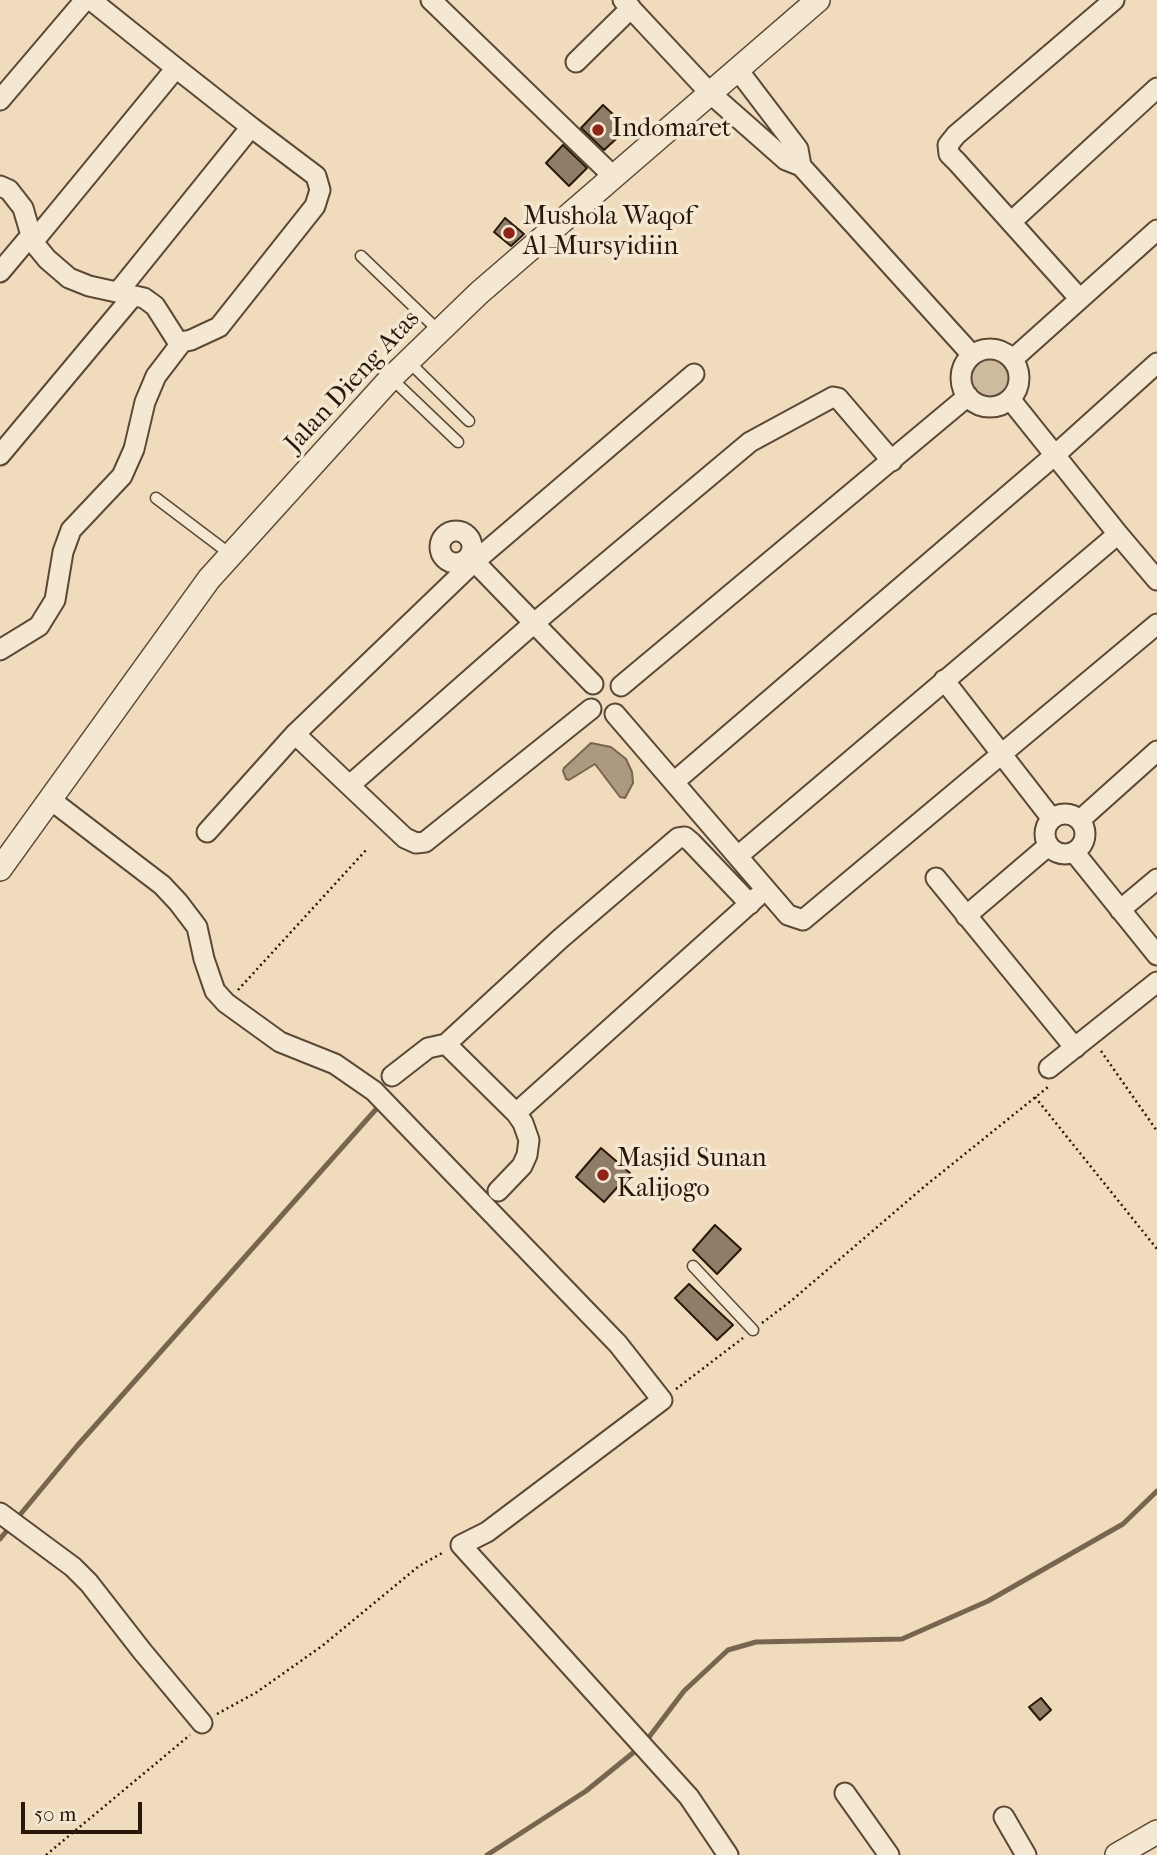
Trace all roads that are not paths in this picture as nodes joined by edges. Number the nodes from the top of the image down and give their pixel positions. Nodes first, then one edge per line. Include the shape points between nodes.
1 (85, 0) edge
2 (91, 0) edge
3 (431, 0) edge
4 (818, 0) edge
5 (1114, 0) edge
6 (627, 4) edge
7 (576, 61) dead end
8 (176, 68) junction
9 (738, 70) junction
10 (1157, 88) edge
11 (710, 93) junction
12 (0, 100) edge
13 (765, 104) junction
14 (745, 124) junction
15 (251, 127) junction
16 (801, 166) junction
17 (613, 176) junction
18 (0, 186) edge
19 (1011, 222) junction
20 (1157, 230) edge
21 (32, 238) junction
22 (361, 256) dead end
23 (0, 272) edge
24 (126, 294) junction
25 (1079, 298) junction
26 (439, 331) junction
27 (182, 342) junction
28 (972, 355) junction
29 (1013, 359) junction
30 (408, 361) junction
31 (694, 374) dead end
32 (1153, 374) edge
33 (391, 378) junction
34 (968, 396) junction
35 (1010, 399) junction
36 (469, 421) dead end
37 (458, 442) dead end
38 (0, 455) edge
39 (1055, 455) junction
40 (892, 461) junction
41 (156, 498) dead end
42 (1118, 534) junction
43 (230, 555) junction
44 (472, 559) junction
45 (1157, 580) edge
46 (533, 624) junction
47 (1157, 624) edge
48 (0, 650) edge
49 (944, 680) junction
50 (593, 684) junction
51 (621, 686) junction
52 (591, 709) junction
53 (615, 715) junction
54 (295, 734) junction
55 (1157, 751) edge
56 (1000, 754) junction
57 (674, 782) junction
58 (350, 785) junction
59 (51, 800) junction
60 (1052, 819) junction
61 (1080, 820) junction
62 (207, 832) dead end
63 (1048, 846) junction
64 (1074, 852) junction
65 (738, 856) junction
66 (0, 869) edge
67 (936, 878) dead end
68 (1157, 879) edge
69 (766, 889) junction
70 (750, 904) junction
71 (1120, 910) junction
72 (966, 916) junction
73 (1157, 955) edge
74 (1157, 982) edge
75 (446, 1044) junction
76 (1074, 1048) junction
77 (392, 1076) dead end
78 (1051, 1076) road end
79 (516, 1113) junction
80 (498, 1191) dead end
81 (693, 1266) dead end
82 (753, 1330) road end
83 (9, 1518) edge
84 (202, 1723) road end
85 (845, 1793) dead end
86 (1004, 1817) dead end
87 (1157, 1832) edge
88 (728, 1855) edge
89 (889, 1855) edge
90 (1026, 1855) edge
91 (1117, 1855) edge

1 - 12 street
2 - 8 street
3 - 17 street
4 - 9 street, Jalan Dieng Atas
5 - 19 street via 950,141 950,154
6 - 7 street
6 - 11 street
8 - 15 street
8 - 21 street
9 - 11 street, Jalan Dieng Atas
9 - 13 street
10 - 19 street
11 - 14 street
11 - 17 street, Jalan Dieng Atas
13 - 14 street
13 - 16 street via 798,149
14 - 16 street via 786,160
15 - 24 street
15 - 27 street via 316,176 320,191 315,206 219,327
16 - 28 street
17 - 26 street, Jalan Dieng Atas
18 - 21 street via 23,208
19 - 25 street
20 - 25 street
21 - 23 street
21 - 24 street via 69,278
22 - 26 lane
24 - 27 street via 155,306
24 - 38 street
25 - 29 street
26 - 30 street, Jalan Dieng Atas
27 - 48 street via 156,376 121,476 71,530 55,600 39,626
28 - 29 street via 993,349
28 - 34 street via 961,375
29 - 35 street via 1019,380
30 - 33 street, Jalan Dieng Atas
30 - 36 lane
31 - 44 street
32 - 39 street
33 - 37 lane
33 - 43 street, Jalan Dieng Atas
34 - 35 street via 978,405 991,407
34 - 40 street
35 - 39 street
39 - 42 street
39 - 57 street
40 - 46 street via 843,401 833,397 750,442
40 - 51 street
41 - 43 lane
42 - 45 street
42 - 49 street
43 - 59 street, Jalan Dieng Atas via 160,644
44 - 46 street
44 - 54 street
46 - 50 street
46 - 58 street
47 - 56 street
49 - 56 street
49 - 65 street
50 - 51 street via 610,680
50 - 52 street via 587,699
51 - 53 street via 624,705
52 - 53 street via 605,717
52 - 58 street via 425,842 405,838
53 - 57 street
54 - 58 street
54 - 62 street
55 - 61 street
56 - 60 street
56 - 69 street via 810,916 803,920 788,915
57 - 65 street
59 - 66 street, Jalan Dieng Atas
59 - 88 street via 178,902 197,927 215,991 226,1003 280,1042 335,1064 374,1091 618,1345 662,1400 487,1532 461,1545 689,1797
60 - 61 street via 1069,814
60 - 63 street via 1046,829
61 - 64 street via 1085,838
63 - 64 street via 1057,853
63 - 72 street
64 - 71 street
65 - 69 street
67 - 72 street
68 - 71 street
69 - 70 street
70 - 75 street via 691,842 678,838
70 - 79 street
71 - 73 street
72 - 76 street
74 - 76 street
75 - 77 street via 428,1048
75 - 79 street
76 - 78 street
79 - 80 street via 529,1140 527,1155
81 - 82 lane
83 - 84 street via 89,1583
85 - 89 street
86 - 90 street
87 - 91 street

